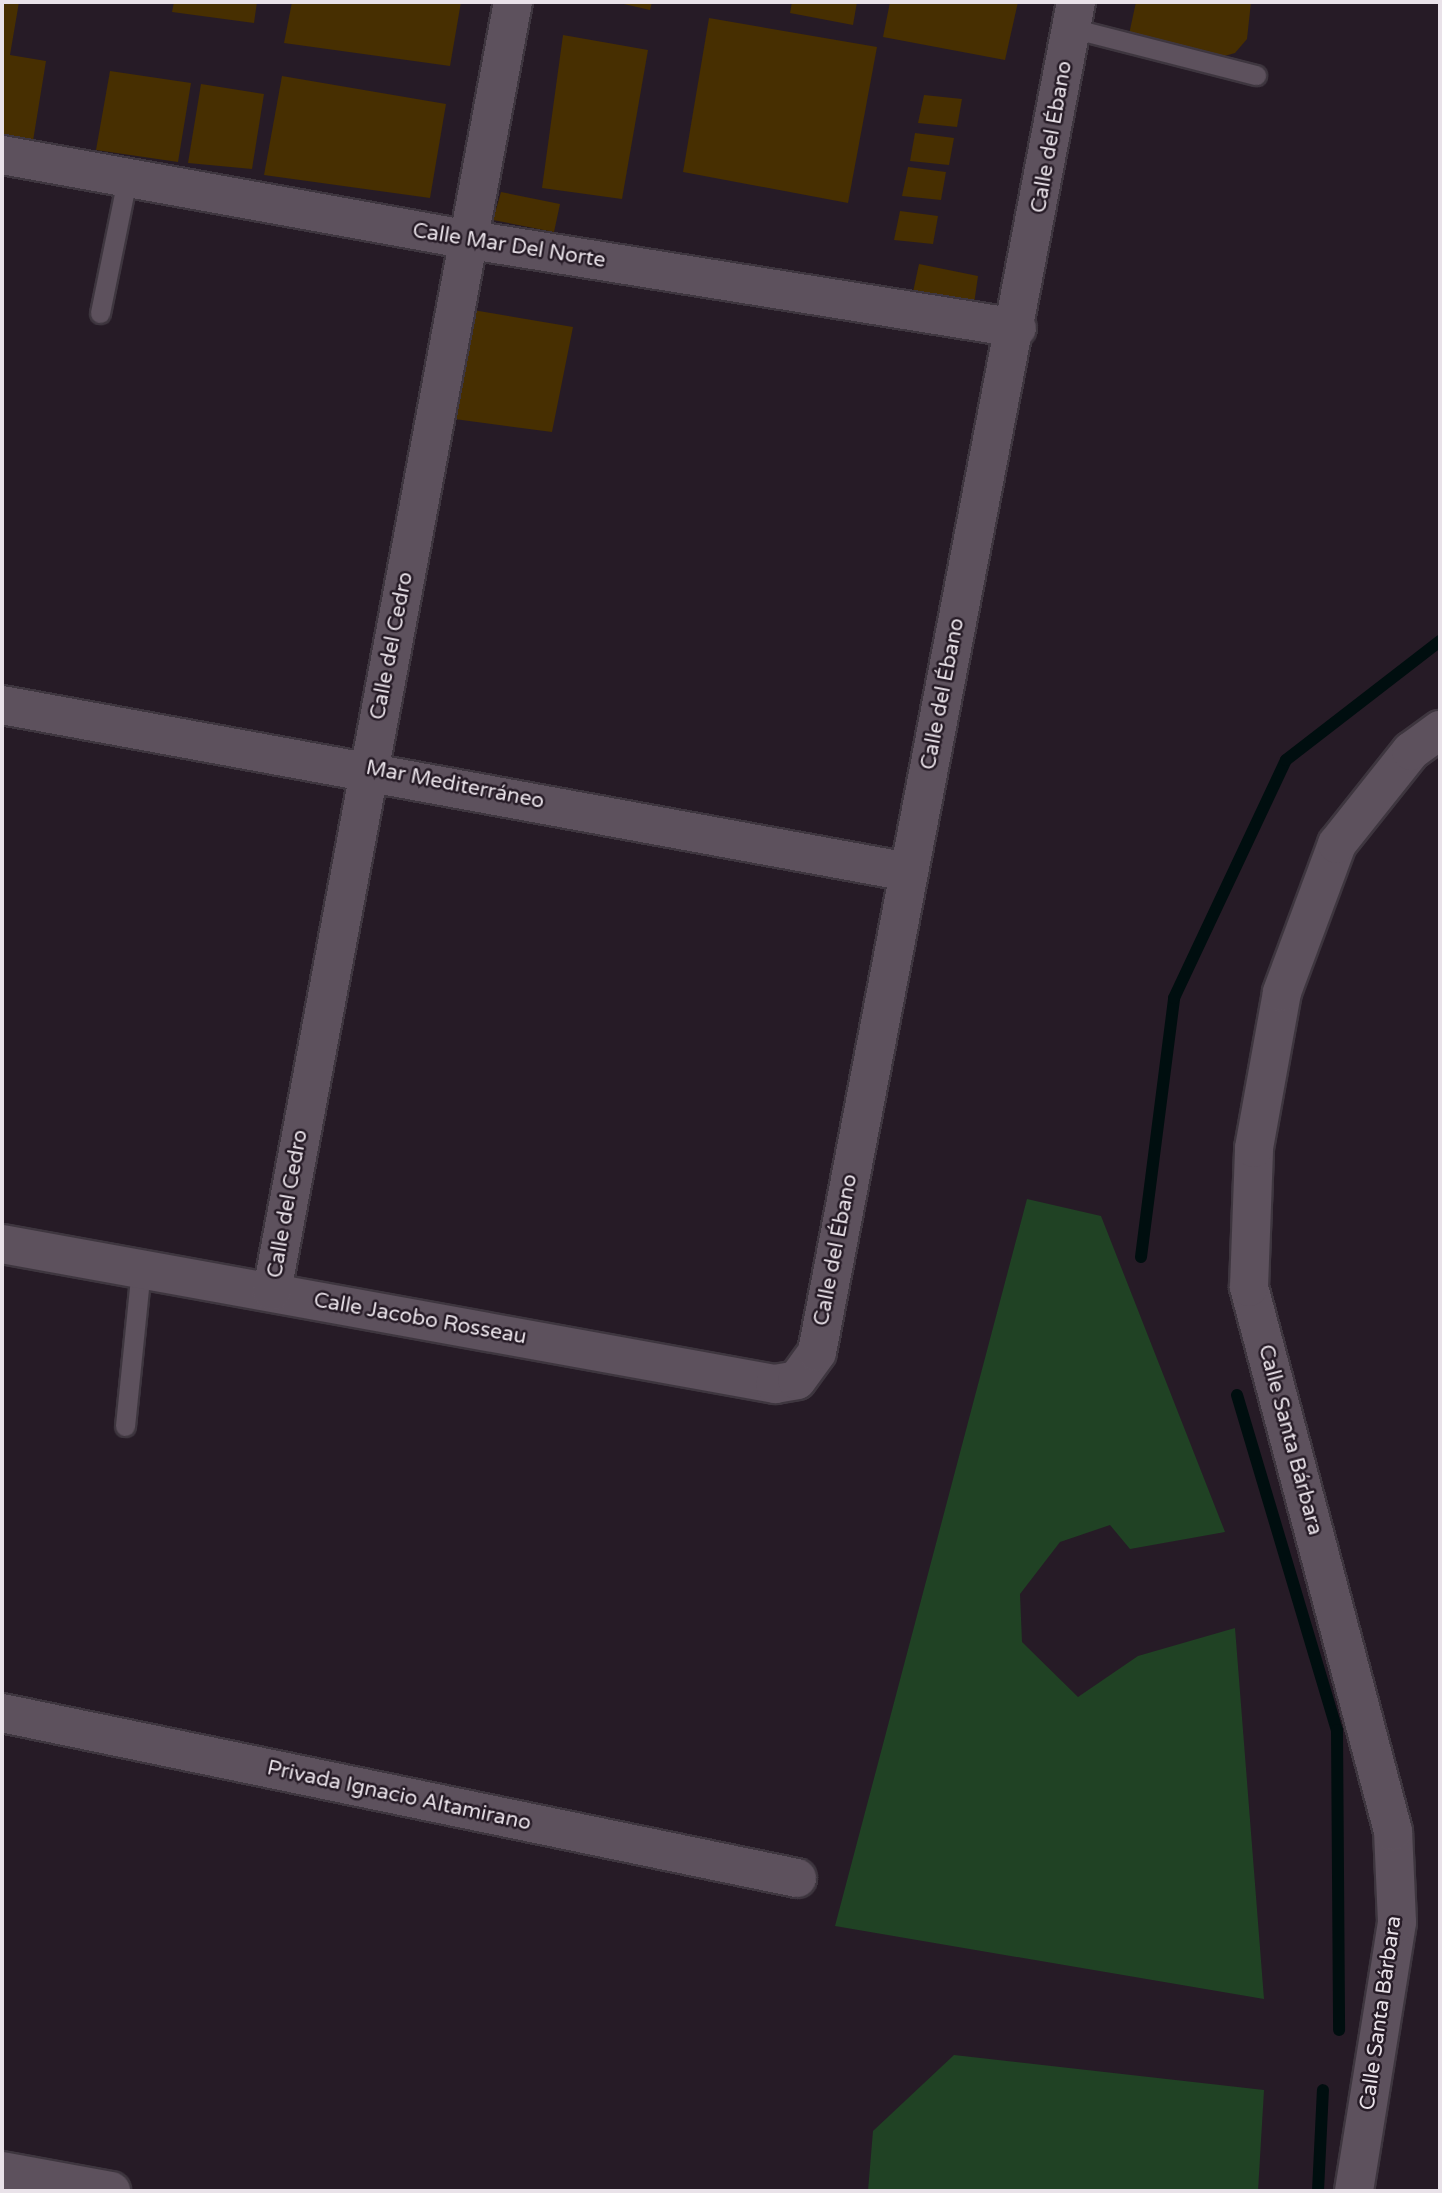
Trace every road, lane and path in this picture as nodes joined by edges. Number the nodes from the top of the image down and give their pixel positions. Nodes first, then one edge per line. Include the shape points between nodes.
1 (513, 2) edge
2 (1074, 15) edge
3 (1256, 75) dead end
4 (2, 155) edge
5 (127, 179) junction
6 (471, 240) junction
7 (100, 313) dead end
8 (1017, 328) junction
9 (2, 705) edge
10 (1440, 730) edge
11 (368, 768) junction
12 (908, 872) junction
13 (2, 1244) edge
14 (141, 1268) junction
15 (272, 1291) junction
16 (797, 1380) joint
17 (125, 1426) dead end
18 (2, 1713) edge
19 (797, 1878) dead end
20 (2, 2171) edge
21 (111, 2191) edge
22 (1354, 2191) edge

1 - 6 street, Calle del Cedro
2 - 3 lane
2 - 8 street, Calle del Ébano
4 - 5 street, Calle Mar Del Norte
5 - 6 street, Calle Mar Del Norte
5 - 7 lane
6 - 8 street, Calle Mar Del Norte
6 - 11 street, Calle del Cedro
8 - 12 street, Calle del Ébano
9 - 11 street, Mar Mediterráneo
10 - 22 street, Calle Santa Bárbara via 1411,751 1337,844 1282,992 1254,1147 1250,1287 1394,1831 1397,1922
11 - 12 street, Mar Mediterráneo
11 - 15 street, Calle del Cedro
12 - 16 street, Calle del Ébano via 817,1352
13 - 14 street, Calle Jacobo Rosseau
14 - 15 street, Calle Jacobo Rosseau
14 - 17 lane
15 - 16 street, Calle Jacobo Rosseau via 775,1384
18 - 19 street, Privada Ignacio Altamirano
20 - 21 street

